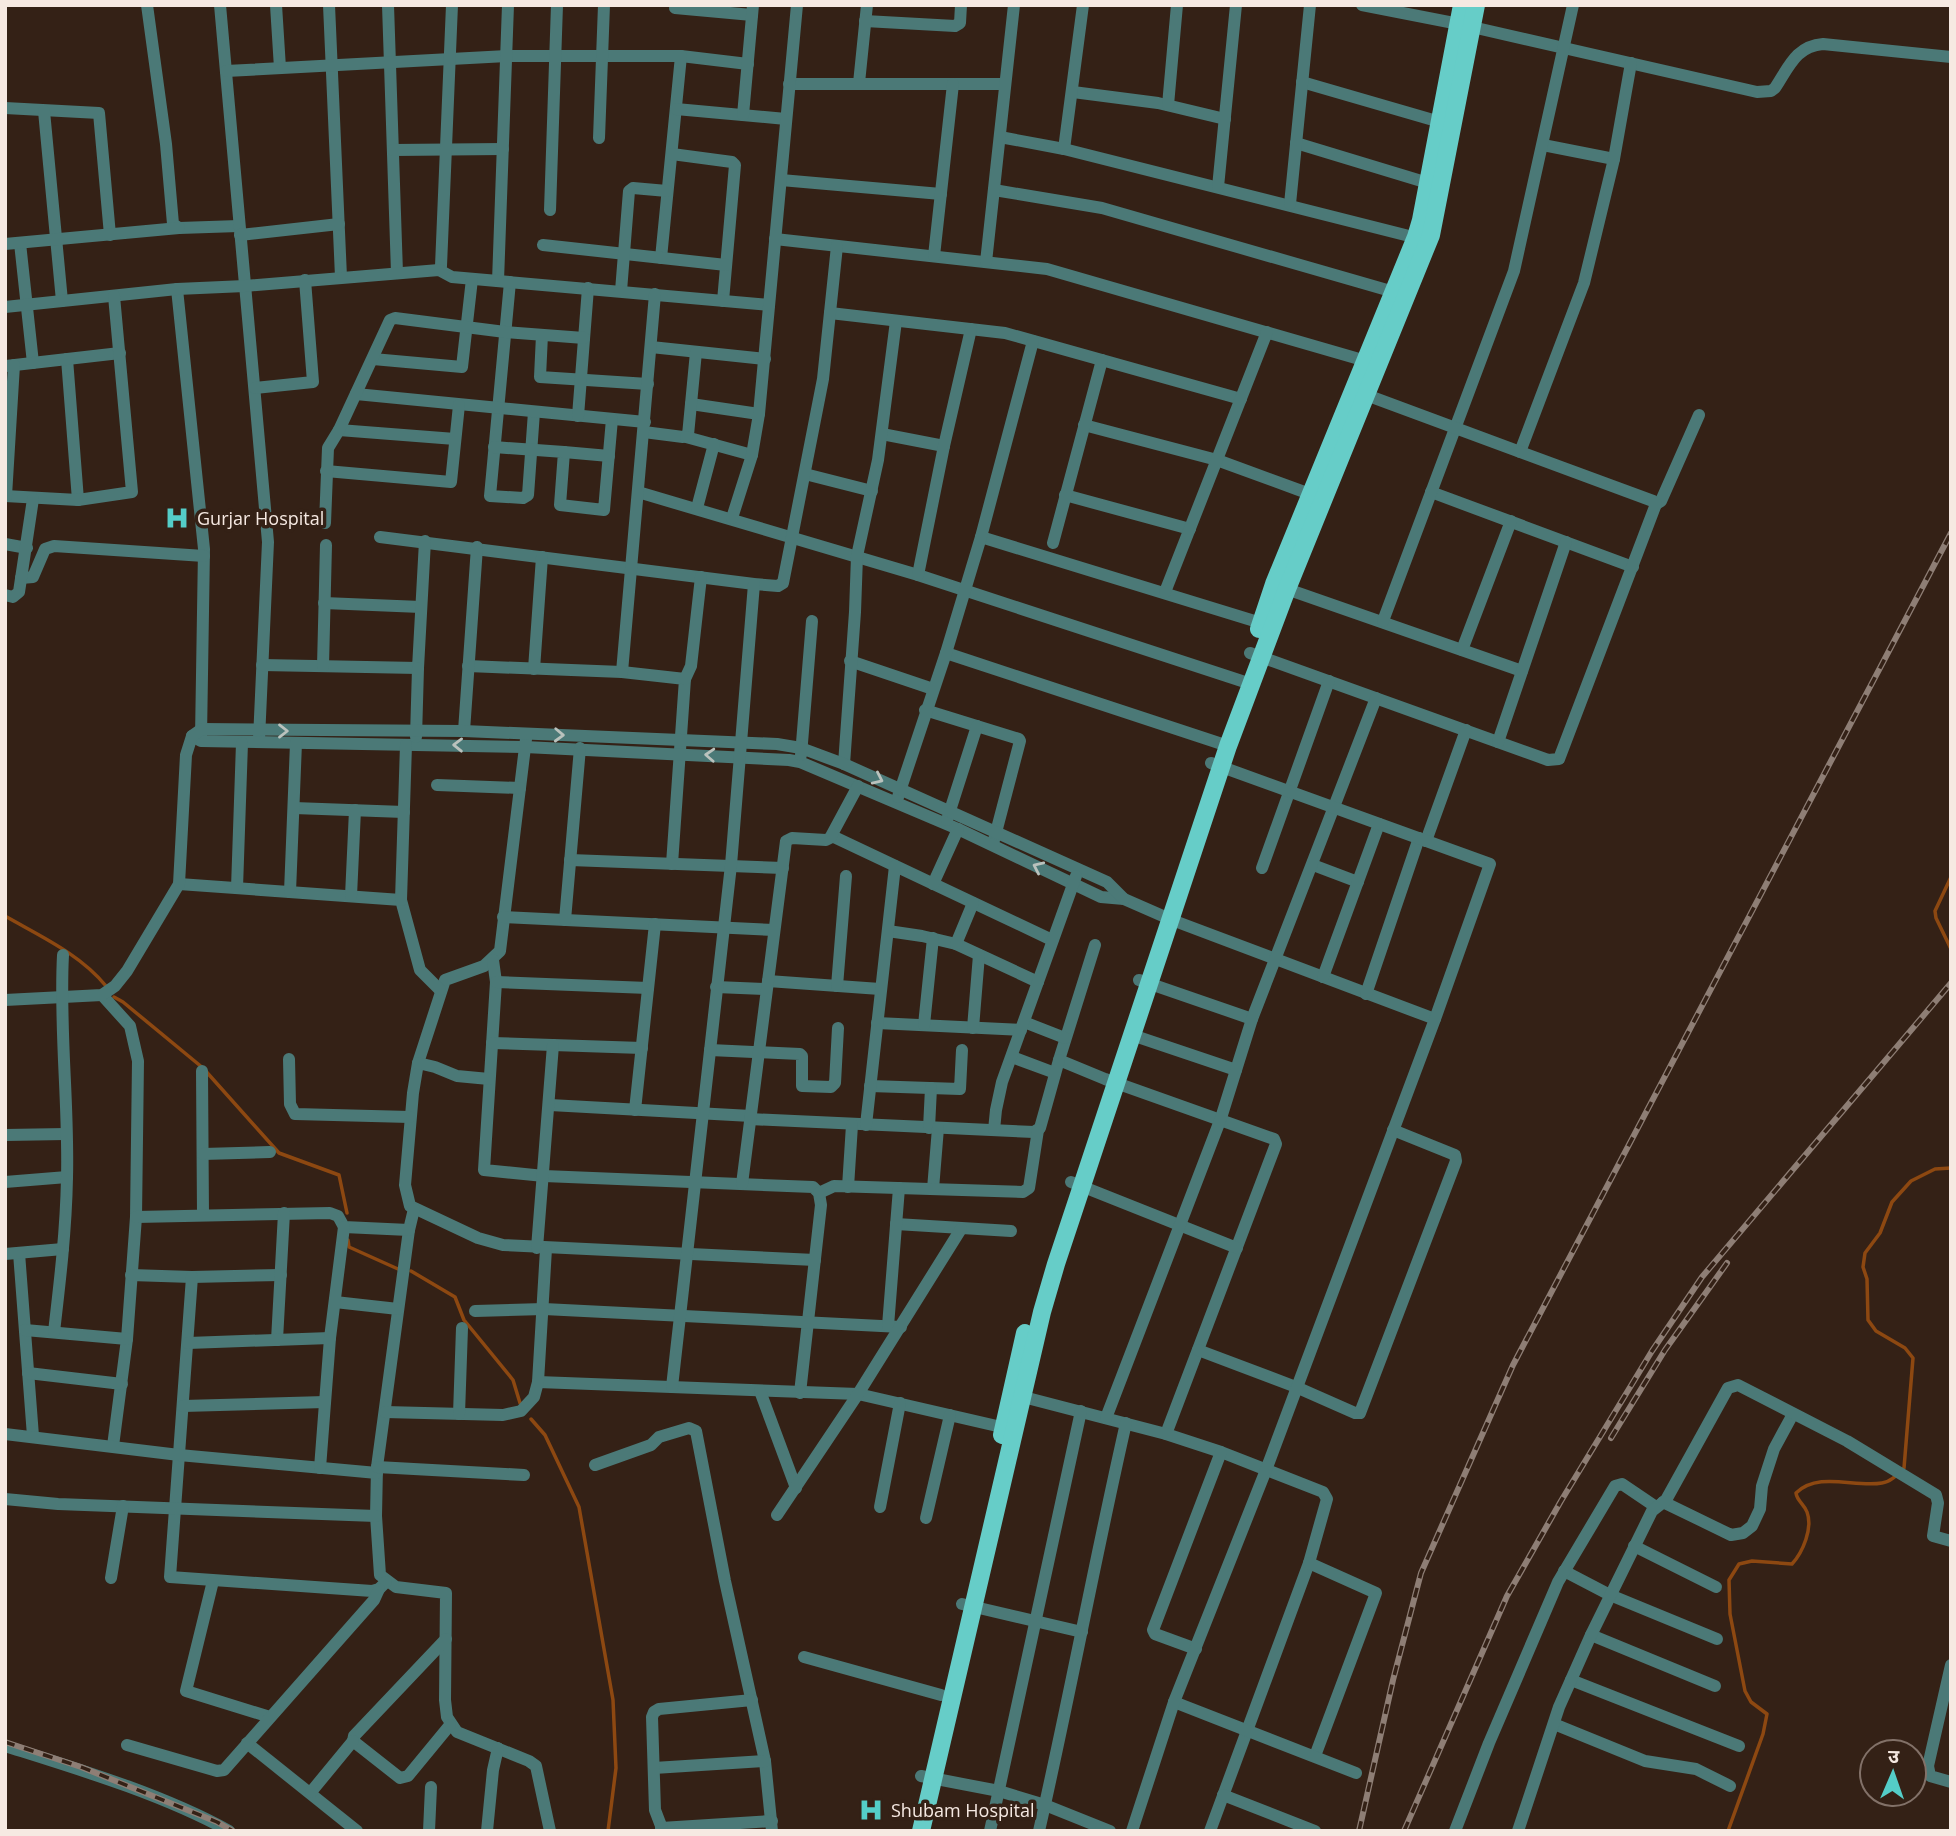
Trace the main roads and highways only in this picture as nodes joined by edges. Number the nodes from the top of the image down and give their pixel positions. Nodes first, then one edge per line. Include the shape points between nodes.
1 (1462, 5) edge
2 (1476, 5) edge
3 (1465, 26) junction
4 (1422, 239) junction
5 (1360, 393) junction
6 (1281, 587) junction
7 (1255, 654) junction
8 (1144, 982) junction
9 (1110, 1081) junction
10 (968, 1606) junction
11 (927, 1777) junction
12 (909, 1831) edge
13 (921, 1831) edge

1 - 3 main road
2 - 3 main road
3 - 4 main road
3 - 4 main road via 1440,122
4 - 5 main road
4 - 5 main road via 1366,361
5 - 6 main road
6 - 7 main road
6 - 7 main road via 1261,623
7 - 8 main road
8 - 9 main road
8 - 9 main road via 1132,1035
9 - 10 main road via 1031,1309 1017,1395
10 - 11 main road
10 - 11 main road via 941,1695
11 - 12 main road
11 - 13 main road

